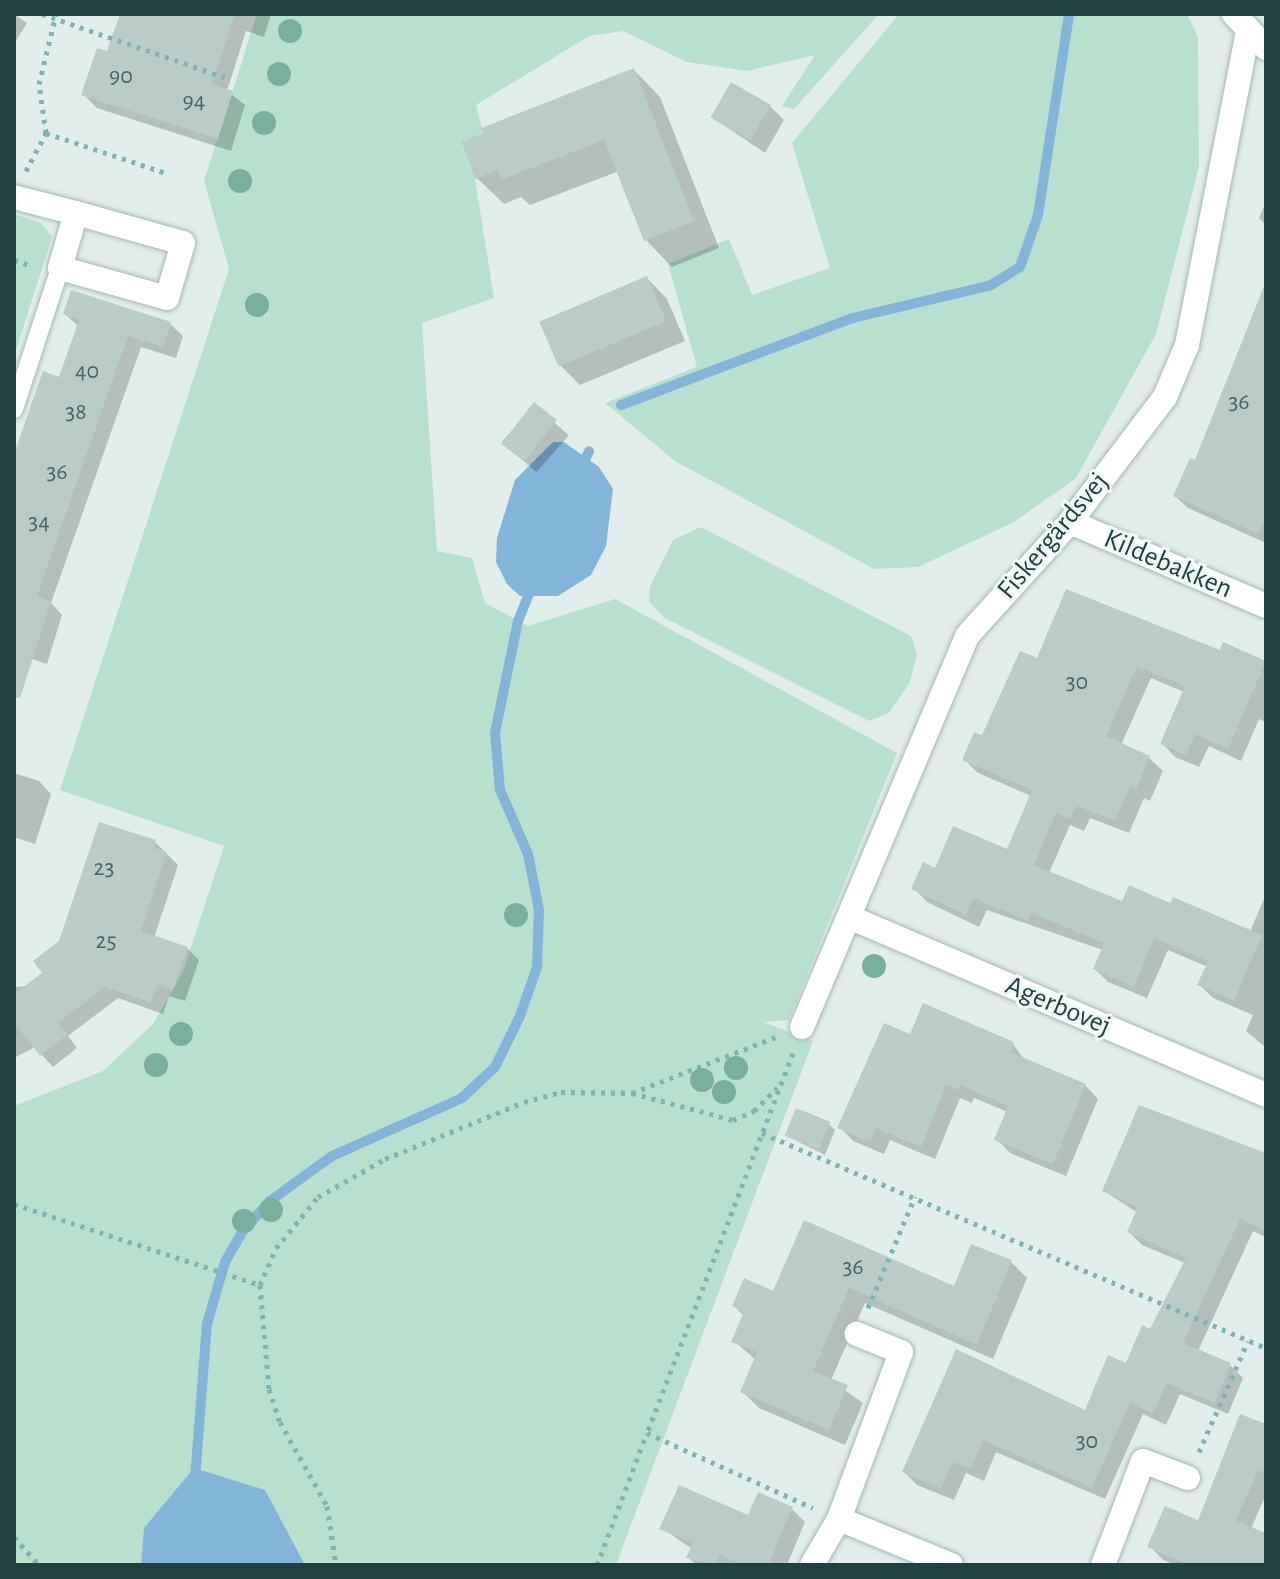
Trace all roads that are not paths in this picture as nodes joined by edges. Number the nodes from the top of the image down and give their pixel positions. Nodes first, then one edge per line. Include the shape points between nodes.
1 (1241, 22) edge
2 (1266, 48) edge
3 (17, 189) edge
4 (76, 213) junction
5 (60, 268) junction
6 (14, 409) edge
7 (1070, 522) junction
8 (1266, 606) edge
9 (849, 917) junction
10 (802, 1027) road end
11 (1266, 1095) edge
12 (857, 1334) road end
13 (1188, 1478) road end
14 (839, 1519) junction
15 (812, 1565) edge
16 (951, 1565) edge
17 (1103, 1565) edge

1 - 2 street
1 - 7 street, Fiskergårdsvej via 1187,345 1165,397
3 - 4 street
4 - 5 street
4 - 5 street via 183,243 179,257 167,298
5 - 6 lane
7 - 8 street, Kildebakken
7 - 9 street, Fiskergårdsvej via 967,636
9 - 10 street, Fiskergårdsvej
9 - 11 street, Agerbovej
12 - 14 street via 901,1352
13 - 17 street via 1143,1461
14 - 15 street
14 - 16 street

